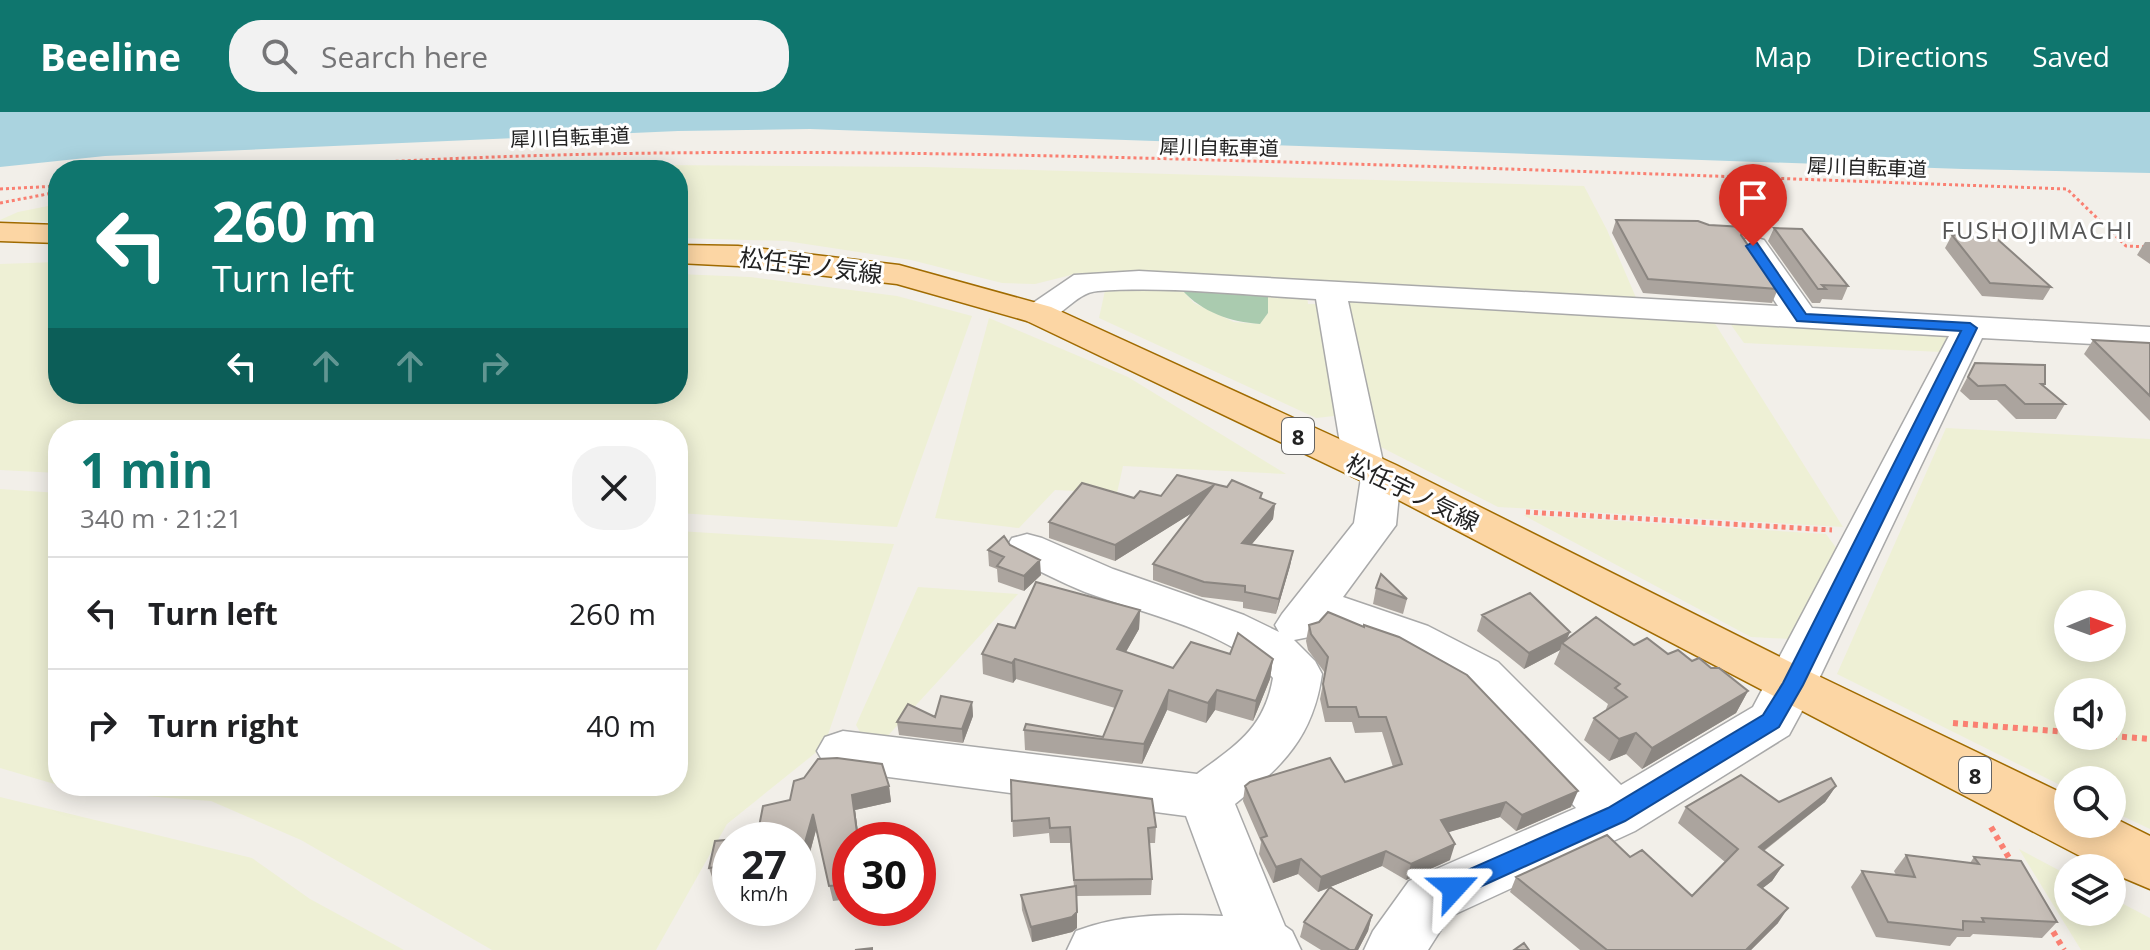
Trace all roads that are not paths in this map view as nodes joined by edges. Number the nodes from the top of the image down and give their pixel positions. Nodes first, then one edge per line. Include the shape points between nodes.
1 (0, 232) edge
2 (48, 234) edge
3 (0, 245) edge
4 (48, 246) edge
5 (1753, 246) edge
6 (688, 254) edge
7 (1330, 291) junction
8 (1039, 314) junction
9 (1802, 318) junction
10 (1970, 328) junction
11 (2150, 337) edge
12 (1372, 471) junction
13 (1027, 548) dead end
14 (1316, 604) junction
15 (1276, 651) junction
16 (1792, 685) junction
17 (843, 751) dead end
18 (1206, 797) junction
19 (2054, 812) edge
20 (1616, 815) junction
21 (2099, 838) edge
22 (2150, 864) edge
23 (1267, 947) edge
24 (1097, 950) edge
25 (1394, 950) edge

1 - 2 main road
3 - 4 main road
5 - 9 street
6 - 8 main road, 松任宇ノ気線 / 8 via 899,275
7 - 8 street via 1085,282
7 - 9 street
7 - 12 street
8 - 12 main road, 松任宇ノ気線 / 8
9 - 10 street
10 - 11 street
10 - 16 street
12 - 14 street via 1375,525
12 - 16 main road, 松任宇ノ気線 / 8
13 - 15 street via 1097,580 1228,626
14 - 15 street
14 - 20 street via 1412,638 1481,675
15 - 18 street via 1298,674 1295,704 1273,744
16 - 19 main road, 松任宇ノ気線 / 8 via 1950,743
16 - 20 street via 1771,721
17 - 18 street
18 - 23 street
20 - 25 street via 1429,899
21 - 22 main road, 松任宇ノ気線 / 8
23 - 24 street via 1162,941

